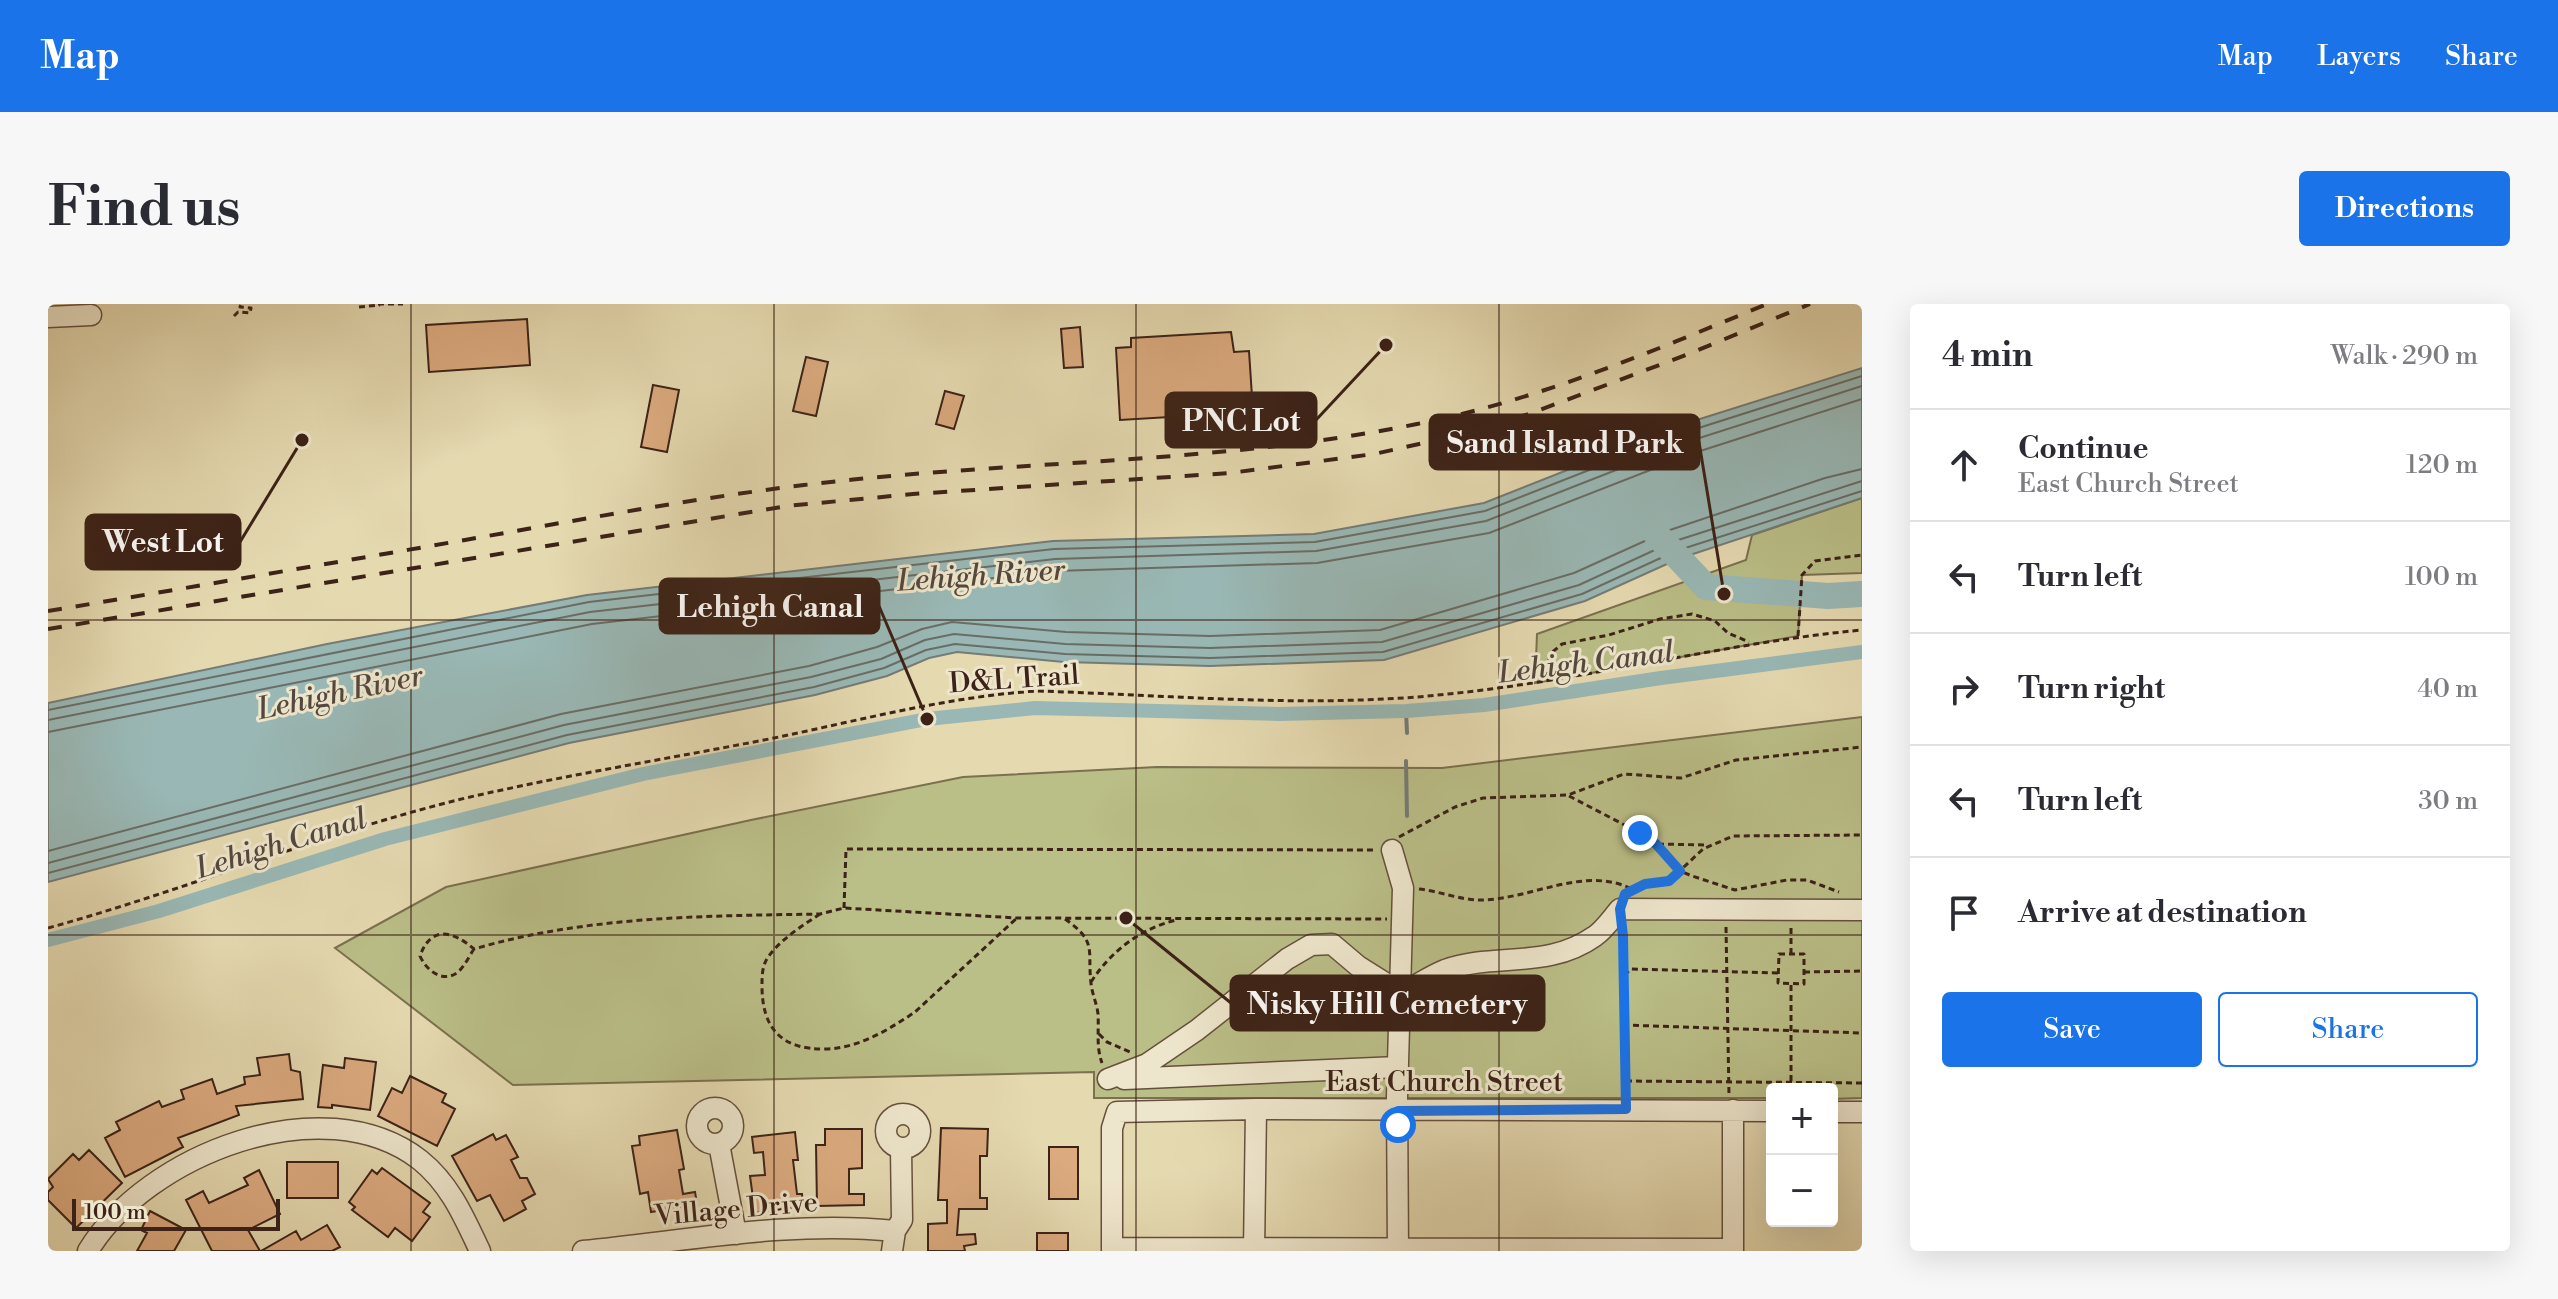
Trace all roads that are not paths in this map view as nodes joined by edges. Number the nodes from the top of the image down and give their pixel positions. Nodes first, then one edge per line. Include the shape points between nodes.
1 (91, 315) dead end
2 (48, 317) edge
3 (1392, 850) road end
4 (1855, 902) edge
5 (1401, 993) junction
6 (1398, 1067) junction
7 (1256, 1109) junction
8 (1733, 1110) junction
9 (1398, 1111) junction
10 (1766, 1111) edge
11 (1838, 1112) edge
12 (1862, 1112) edge
13 (719, 1144) dead end
14 (901, 1148) dead end
15 (736, 1234) junction
16 (893, 1241) edge
17 (1398, 1249) edge
18 (1112, 1250) edge
19 (1254, 1250) edge
20 (1733, 1250) edge
21 (88, 1251) edge
22 (480, 1251) edge
23 (583, 1251) edge

1 - 2 street
3 - 5 street via 1403,888
4 - 5 street via 1792,911 1620,909 1596,935 1549,957 1446,970
5 - 6 street
5 - 6 street via 1332,944 1311,945 1147,1064 1108,1079
6 - 9 street
7 - 9 street, East Church Street
7 - 18 street, East Church Street via 1117,1112 1112,1128
7 - 19 street
8 - 9 street, East Church Street
8 - 10 street, East Church Street
8 - 20 street
9 - 17 street
11 - 12 street
13 - 15 street
14 - 16 street via 902,1220
15 - 16 street, Village Drive via 835,1227
15 - 23 street, Village Drive
17 - 19 street
17 - 20 street
18 - 19 street
21 - 22 street via 141,1193 185,1163 232,1142 309,1130 354,1132 394,1144 419,1160 446,1186

